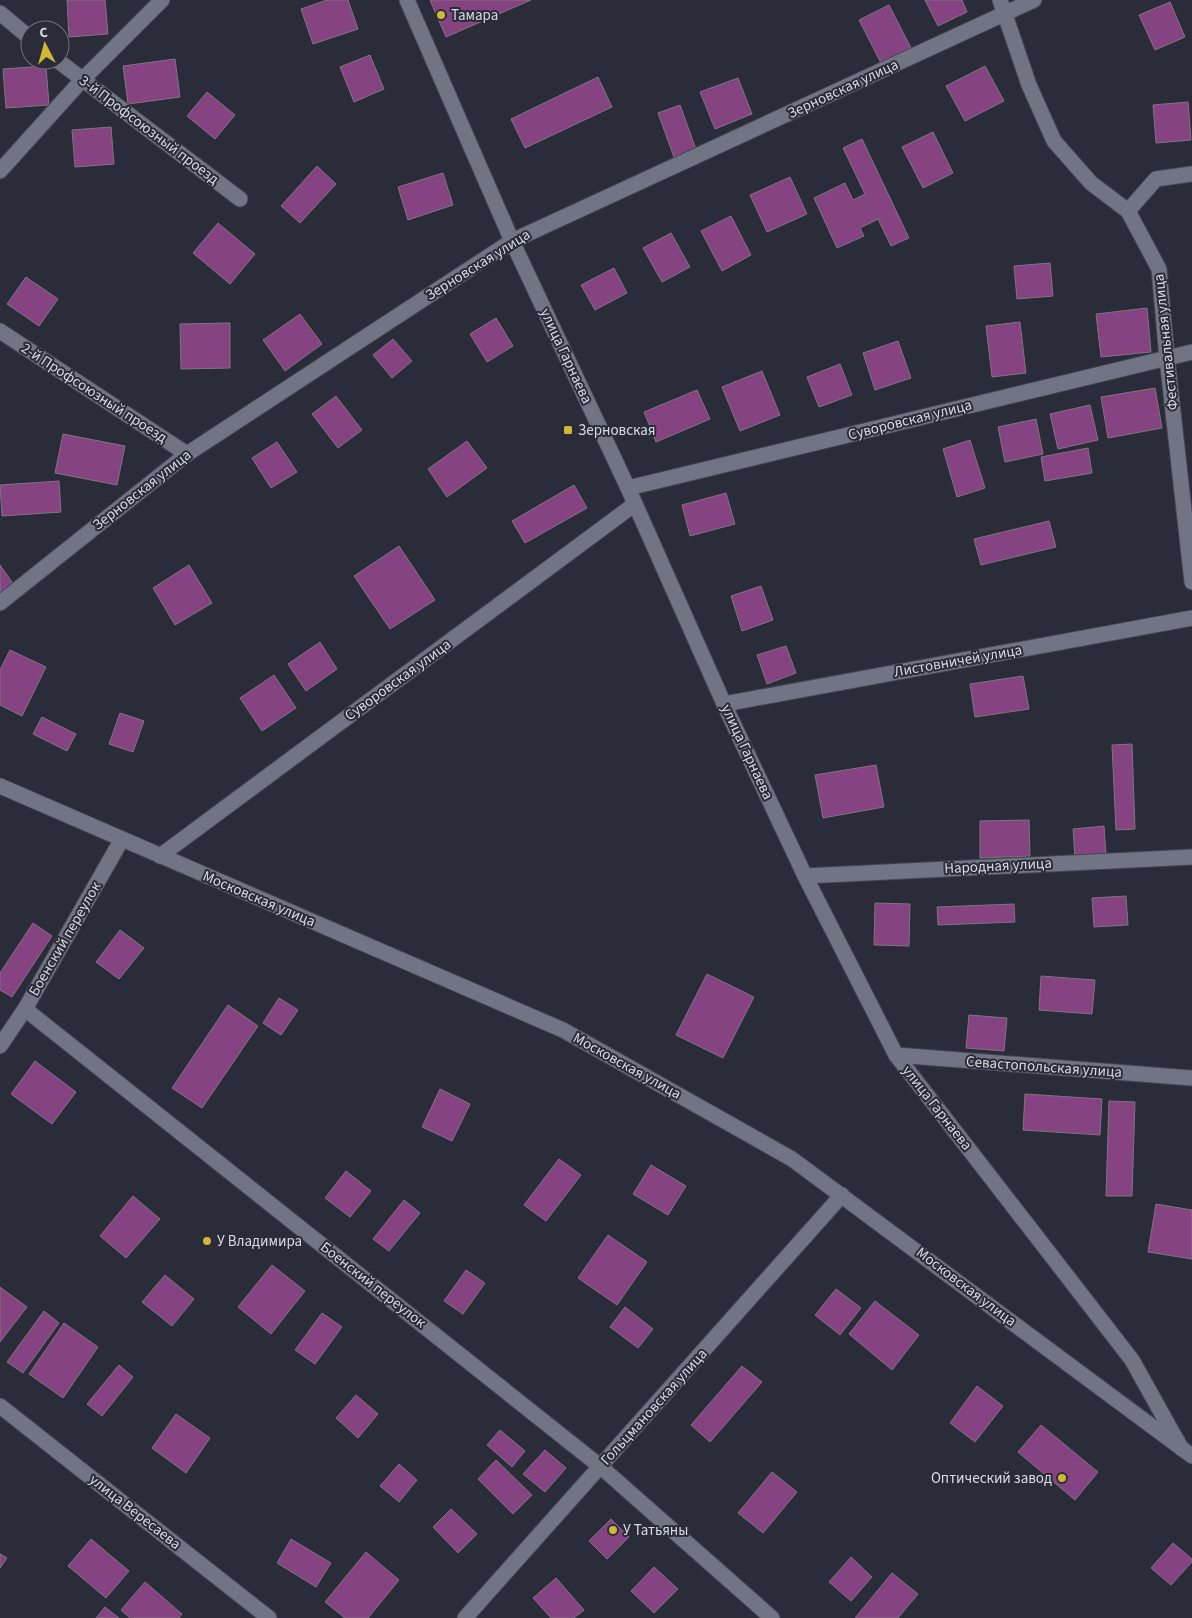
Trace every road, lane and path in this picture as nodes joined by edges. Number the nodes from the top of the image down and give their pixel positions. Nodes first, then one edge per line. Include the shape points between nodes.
1 (162, 0) edge
2 (407, 0) edge
3 (1034, 0) edge
4 (1003, 7) edge
5 (0, 13) edge
6 (20, 30) edge
7 (70, 70) edge
8 (82, 80) junction
9 (0, 171) edge
10 (1192, 174) edge
11 (240, 199) dead end
12 (1128, 211) junction
13 (512, 241) junction
14 (0, 332) edge
15 (1192, 352) edge
16 (1167, 358) junction
17 (188, 454) junction
18 (628, 488) junction
19 (635, 504) junction
20 (1192, 582) edge
21 (0, 603) edge
22 (1192, 618) edge
23 (724, 704) junction
24 (0, 786) edge
25 (122, 839) junction
26 (160, 856) junction
27 (1192, 857) edge
28 (805, 876) junction
29 (25, 1009) junction
30 (0, 1046) edge
31 (896, 1055) junction
32 (1192, 1078) edge
33 (842, 1195) junction
34 (0, 1406) edge
35 (1186, 1452) edge
36 (601, 1467) junction
37 (269, 1618) edge
38 (466, 1618) edge
39 (772, 1618) edge

1 - 8 street
2 - 13 street, улица Гарнаева
3 - 4 street, Зерновская улица
4 - 12 street, Фестивальная улица via 1029,85 1054,141 1090,183
4 - 13 street, Зерновская улица
5 - 6 street
7 - 8 street, 3-й Профсоюзный проезд
8 - 9 street
8 - 11 street, 3-й Профсоюзный проезд
10 - 12 street via 1156,179
12 - 16 street, Фестивальная улица via 1159,269
13 - 17 street, Зерновская улица
13 - 18 street, улица Гарнаева
14 - 17 street, 2-й Профсоюзный проезд
15 - 16 street, Суворовская улица
16 - 18 street, Суворовская улица
16 - 20 street, Фестивальная улица
17 - 21 street, Зерновская улица
18 - 19 street, улица Гарнаева
19 - 23 street, улица Гарнаева
19 - 26 street, Суворовская улица
22 - 23 street, Листовничей улица
23 - 28 street, улица Гарнаева
24 - 25 street, Московская улица
25 - 26 street, Московская улица
25 - 29 street, Боенский переулок
26 - 33 street, Московская улица via 563,1030 792,1159
27 - 28 street, Народная улица
28 - 31 street, улица Гарнаева
29 - 30 street
29 - 36 street, Боенский переулок
31 - 32 street, Севастопольская улица
31 - 35 street, улица Гарнаева via 1132,1360
33 - 35 street, Московская улица
33 - 36 street, Гольцмановская улица
34 - 37 street, улица Вересаева
36 - 38 street, Гольцмановская улица
36 - 39 street, Боенский переулок

